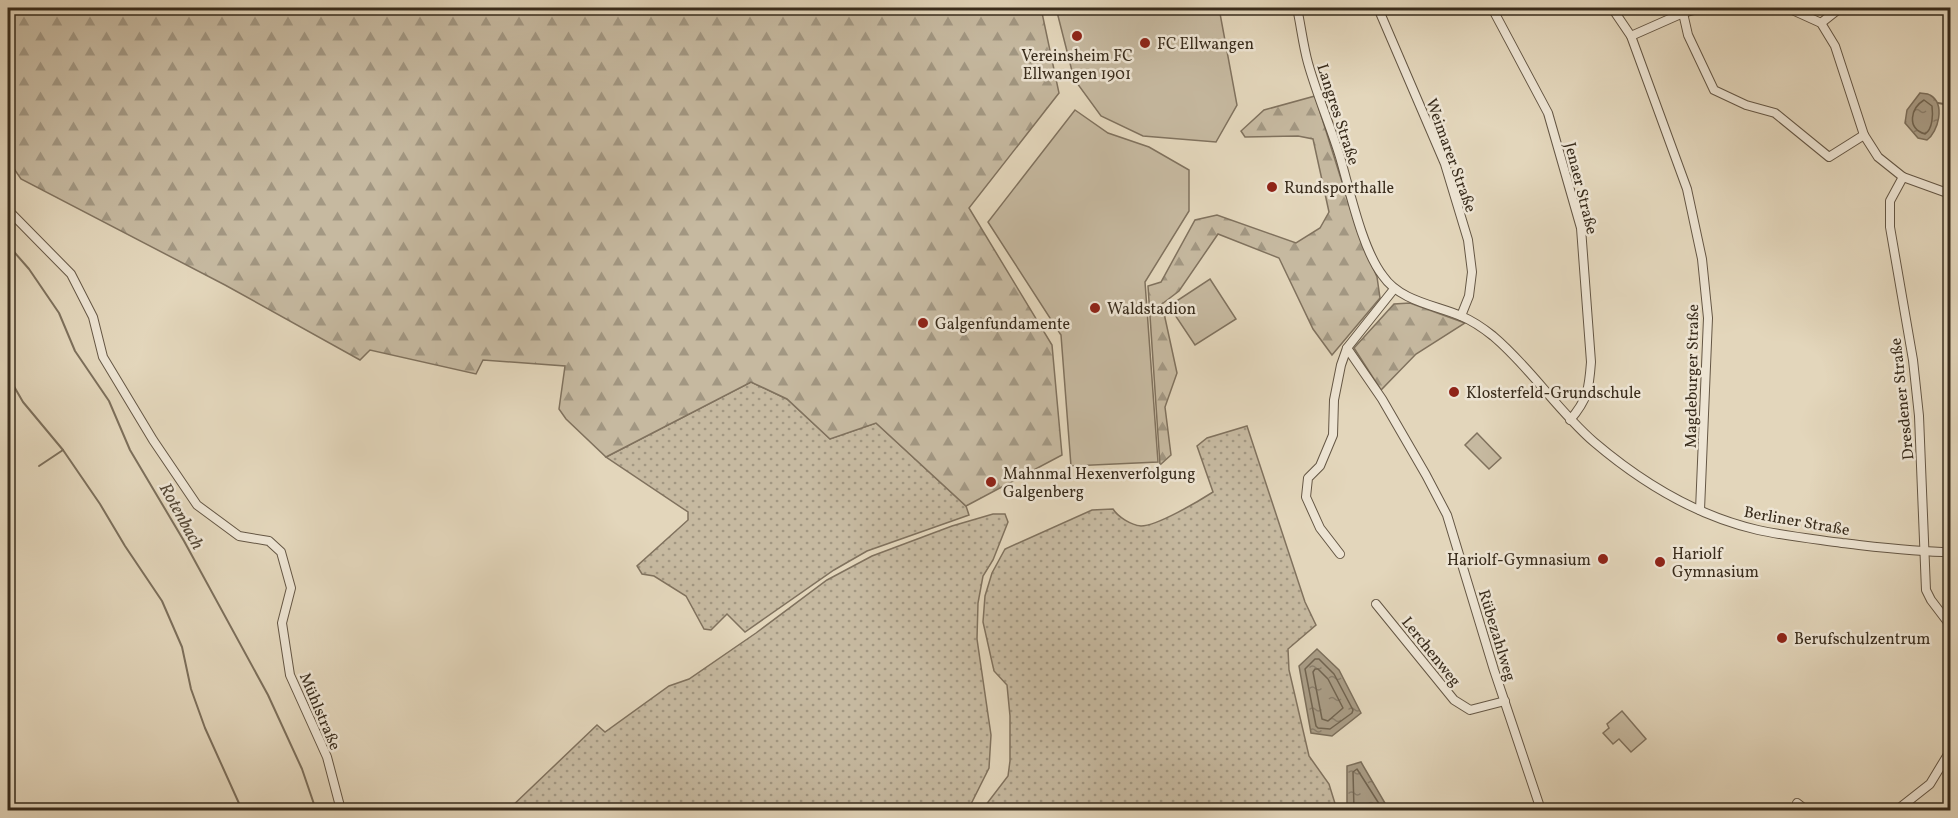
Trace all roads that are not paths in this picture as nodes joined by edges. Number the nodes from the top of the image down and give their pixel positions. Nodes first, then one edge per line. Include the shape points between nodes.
1 (1297, 8) edge
2 (1378, 8) edge
3 (1492, 8) edge
4 (1612, 8) edge
5 (1701, 8) edge
6 (1788, 8) edge
7 (1840, 8) edge
8 (1683, 13) junction
9 (1821, 23) junction
10 (1631, 36) junction
11 (1864, 135) junction
12 (1903, 177) junction
13 (1950, 194) edge
14 (8, 210) edge
15 (1394, 289) junction
16 (1461, 316) junction
17 (1347, 348) junction
18 (1570, 420) junction
19 (1700, 510) junction
20 (1925, 551) junction
21 (1950, 552) edge
22 (1340, 554) dead end
23 (1376, 604) dead end
24 (1950, 626) edge
25 (1505, 701) junction
26 (1950, 751) edge
27 (1797, 803) dead end
28 (341, 810) edge
29 (1541, 810) edge
30 (1806, 810) edge
31 (1897, 810) edge

1 - 15 street, Langres Straße via 1307,62 1357,216 1374,263
2 - 16 street, Weimarer Straße via 1444,164 1468,240 1472,272
3 - 18 street, Jenaer Straße via 1548,114 1581,228 1590,382 1584,404
4 - 10 street, Magdeburger Straße
5 - 8 street
6 - 9 street
7 - 9 street
8 - 10 street
8 - 11 street via 1713,90 1775,113 1829,157
9 - 11 street via 1835,46
10 - 19 street, Magdeburger Straße via 1687,189 1702,259 1708,318
11 - 12 street via 1878,157
12 - 13 street
12 - 20 street, Dresdener Straße via 1890,201 1890,227 1919,416
14 - 28 street, Mühlstraße via 71,274 93,317 103,357 197,505 239,536 269,541 282,552 291,588 282,623 290,675 327,757
15 - 16 street, Berliner Straße
15 - 17 street
16 - 18 street, Berliner Straße via 1485,330 1516,357
17 - 22 street via 1334,400 1333,435 1320,466 1308,478 1306,497 1320,528
17 - 25 street, Rübezahlweg via 1382,399 1447,515
18 - 19 street, Berliner Straße via 1629,470
19 - 20 street, Berliner Straße via 1764,531
20 - 21 street, Berliner Straße
20 - 24 street, Dresdener Straße via 1926,590
23 - 25 street, Lerchenweg via 1454,700 1470,710
25 - 29 street, Rübezahlweg
26 - 31 street via 1930,784
27 - 30 street

